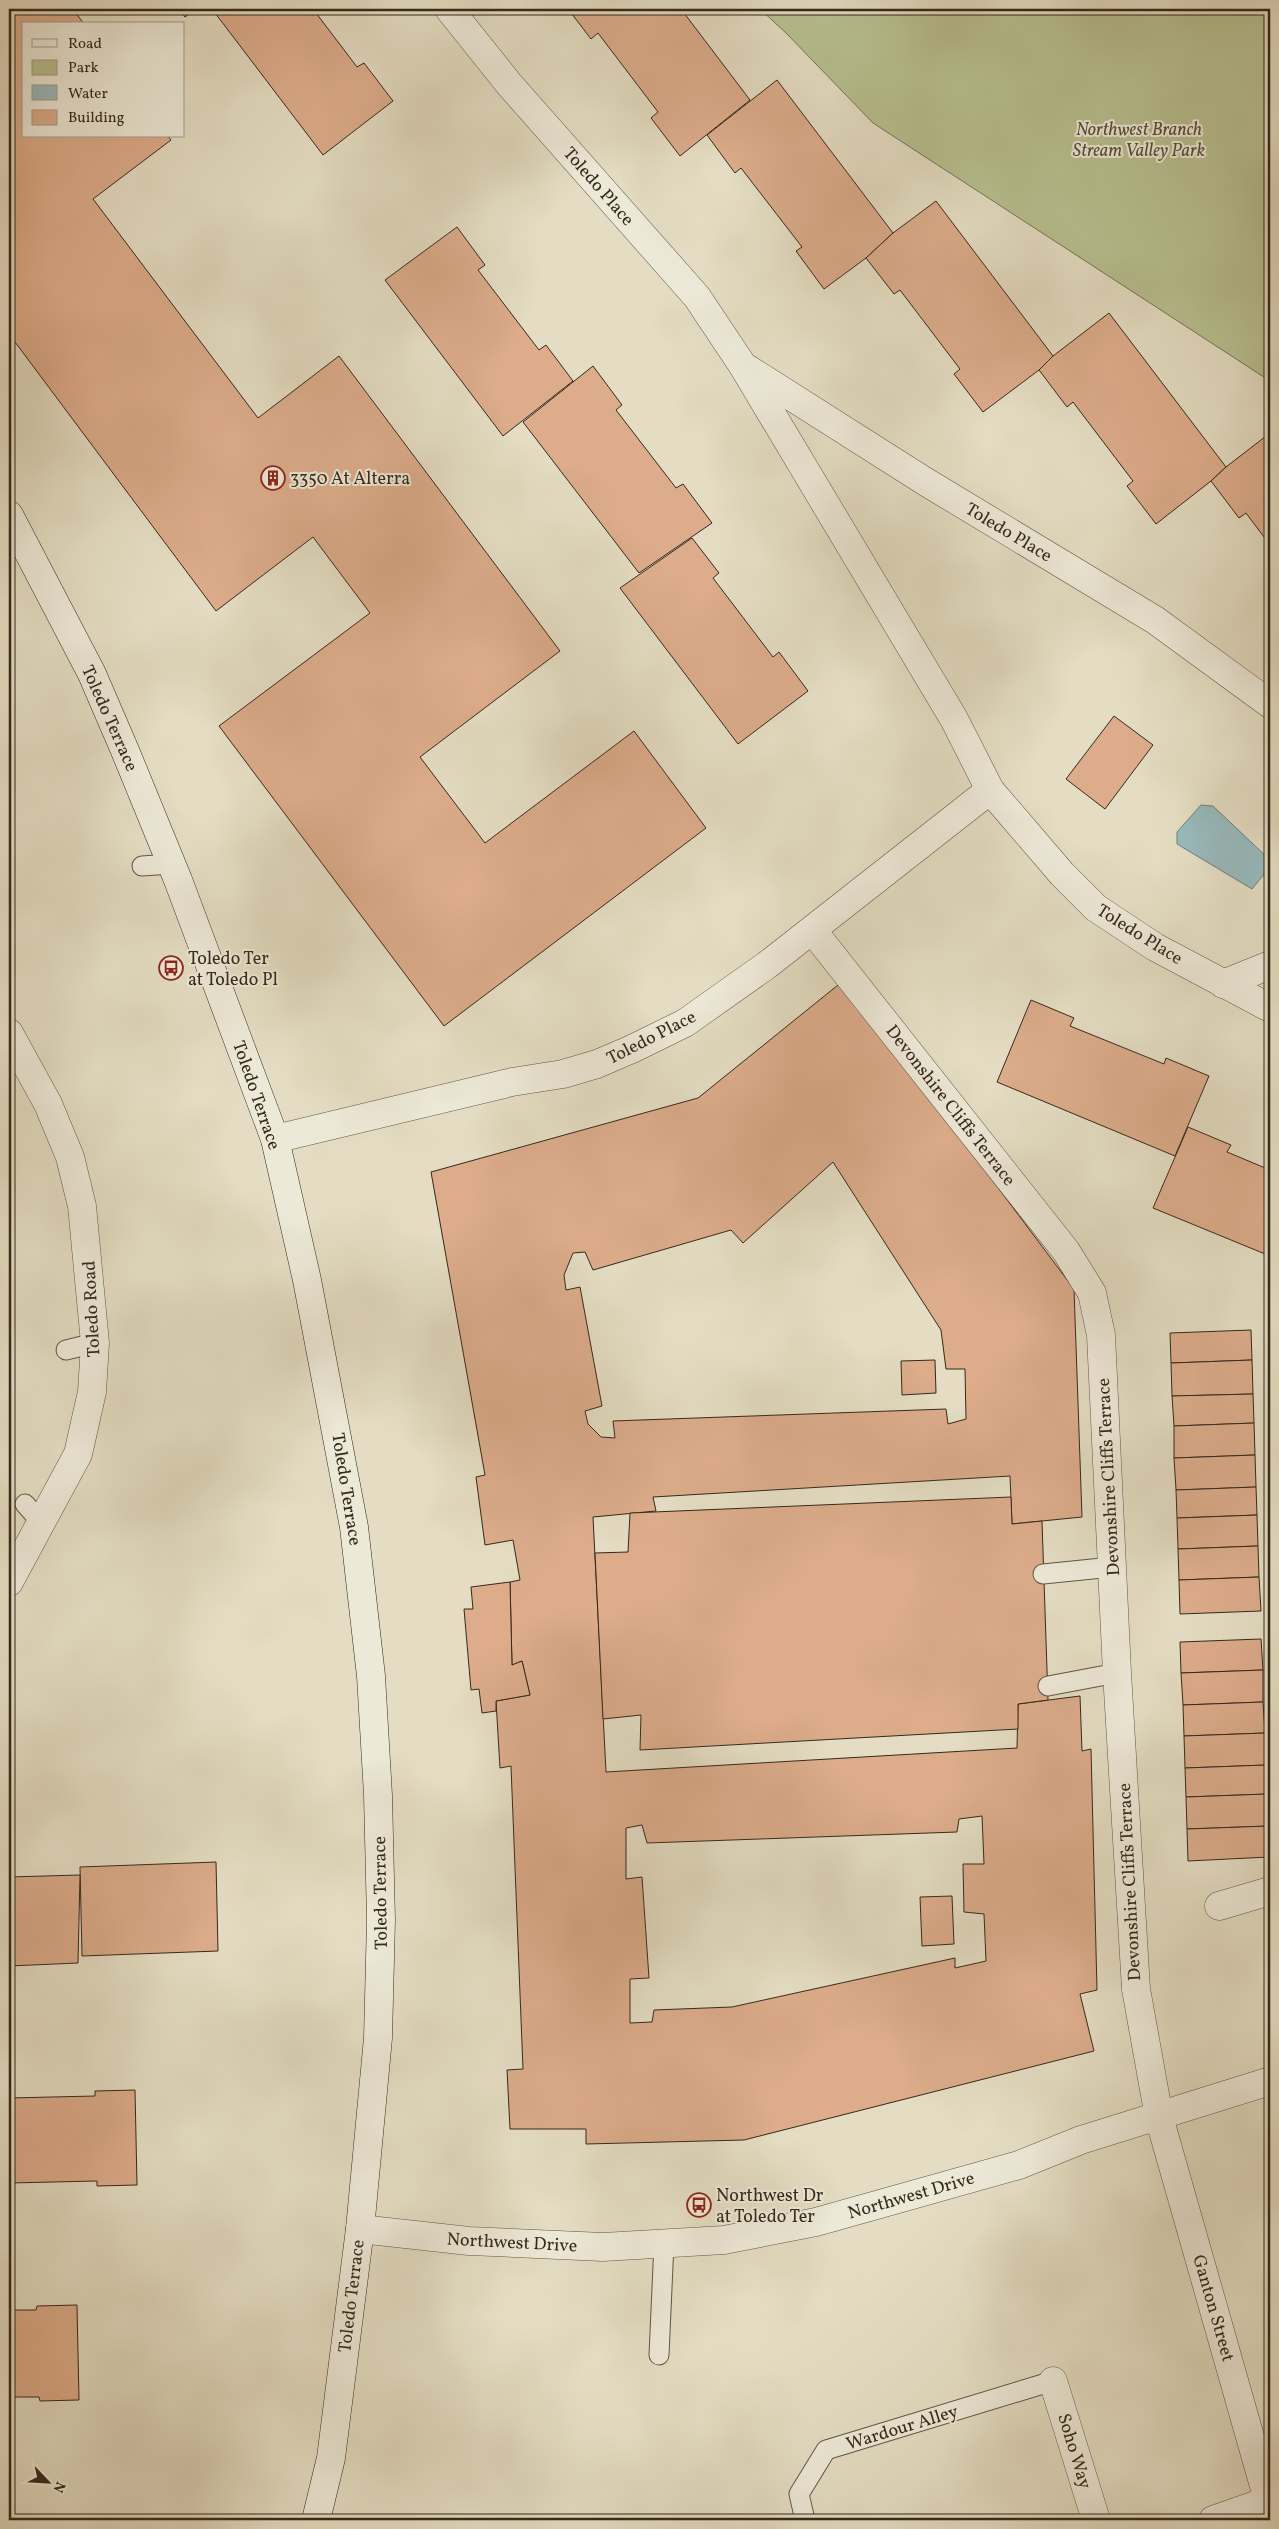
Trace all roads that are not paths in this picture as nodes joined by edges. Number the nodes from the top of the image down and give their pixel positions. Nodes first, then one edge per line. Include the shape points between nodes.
1 (449, 9) edge
2 (744, 366) junction
3 (9, 515) edge
4 (1270, 704) edge
5 (990, 790) junction
6 (171, 864) junction
7 (142, 866) dead end
8 (813, 931) junction
9 (1270, 965) edge
10 (1223, 984) junction
11 (1270, 1008) edge
12 (9, 1033) edge
13 (274, 1139) junction
14 (95, 1343) junction
15 (66, 1350) dead end
16 (1112, 1567) junction
17 (1043, 1574) dead end
18 (9, 1582) edge
19 (1117, 1673) junction
20 (1048, 1686) dead end
21 (1270, 1891) edge
22 (1219, 1906) dead end
23 (1270, 2081) edge
24 (1159, 2117) junction
25 (360, 2230) junction
26 (664, 2243) junction
27 (659, 2356) dead end
28 (1053, 2381) joint
29 (1269, 2500) edge
30 (316, 2520) edge
31 (805, 2520) edge
32 (1096, 2520) edge
33 (1213, 2520) edge

1 - 2 street, Toledo Place via 509,84 697,298
2 - 4 street, Toledo Place via 926,482 1156,620
2 - 5 street, Toledo Place via 954,719
3 - 6 street, Toledo Terrace via 92,674
5 - 8 street, Toledo Place
5 - 10 street, Toledo Place via 1062,874 1096,908
6 - 7 lane
6 - 13 street, Toledo Terrace
8 - 13 street, Toledo Place via 685,1023 597,1064
8 - 16 street, Devonshire Cliffs Terrace via 1066,1251 1092,1293 1101,1335
9 - 10 street
10 - 11 street, Toledo Place
12 - 14 street, Toledo Road via 48,1104 70,1157 82,1206
13 - 25 street, Toledo Terrace via 336,1426 354,1527 371,1676 381,1920 378,2038
14 - 15 lane
14 - 18 street, Toledo Road via 92,1392 78,1454 33,1513
16 - 17 lane
16 - 19 street, Devonshire Cliffs Terrace
19 - 20 lane
19 - 24 street, Devonshire Cliffs Terrace via 1136,1989
21 - 22 street
23 - 24 street, Northwest Drive
24 - 26 street, Northwest Drive via 1081,2140 1019,2165 816,2222 724,2240
24 - 29 street, Ganton Street
25 - 26 street, Northwest Drive via 469,2241 602,2247
25 - 30 street, Toledo Terrace via 331,2458
26 - 27 lane
28 - 31 lane, Wardour Alley via 826,2450 799,2494
28 - 32 street, Soho Way
29 - 33 street

